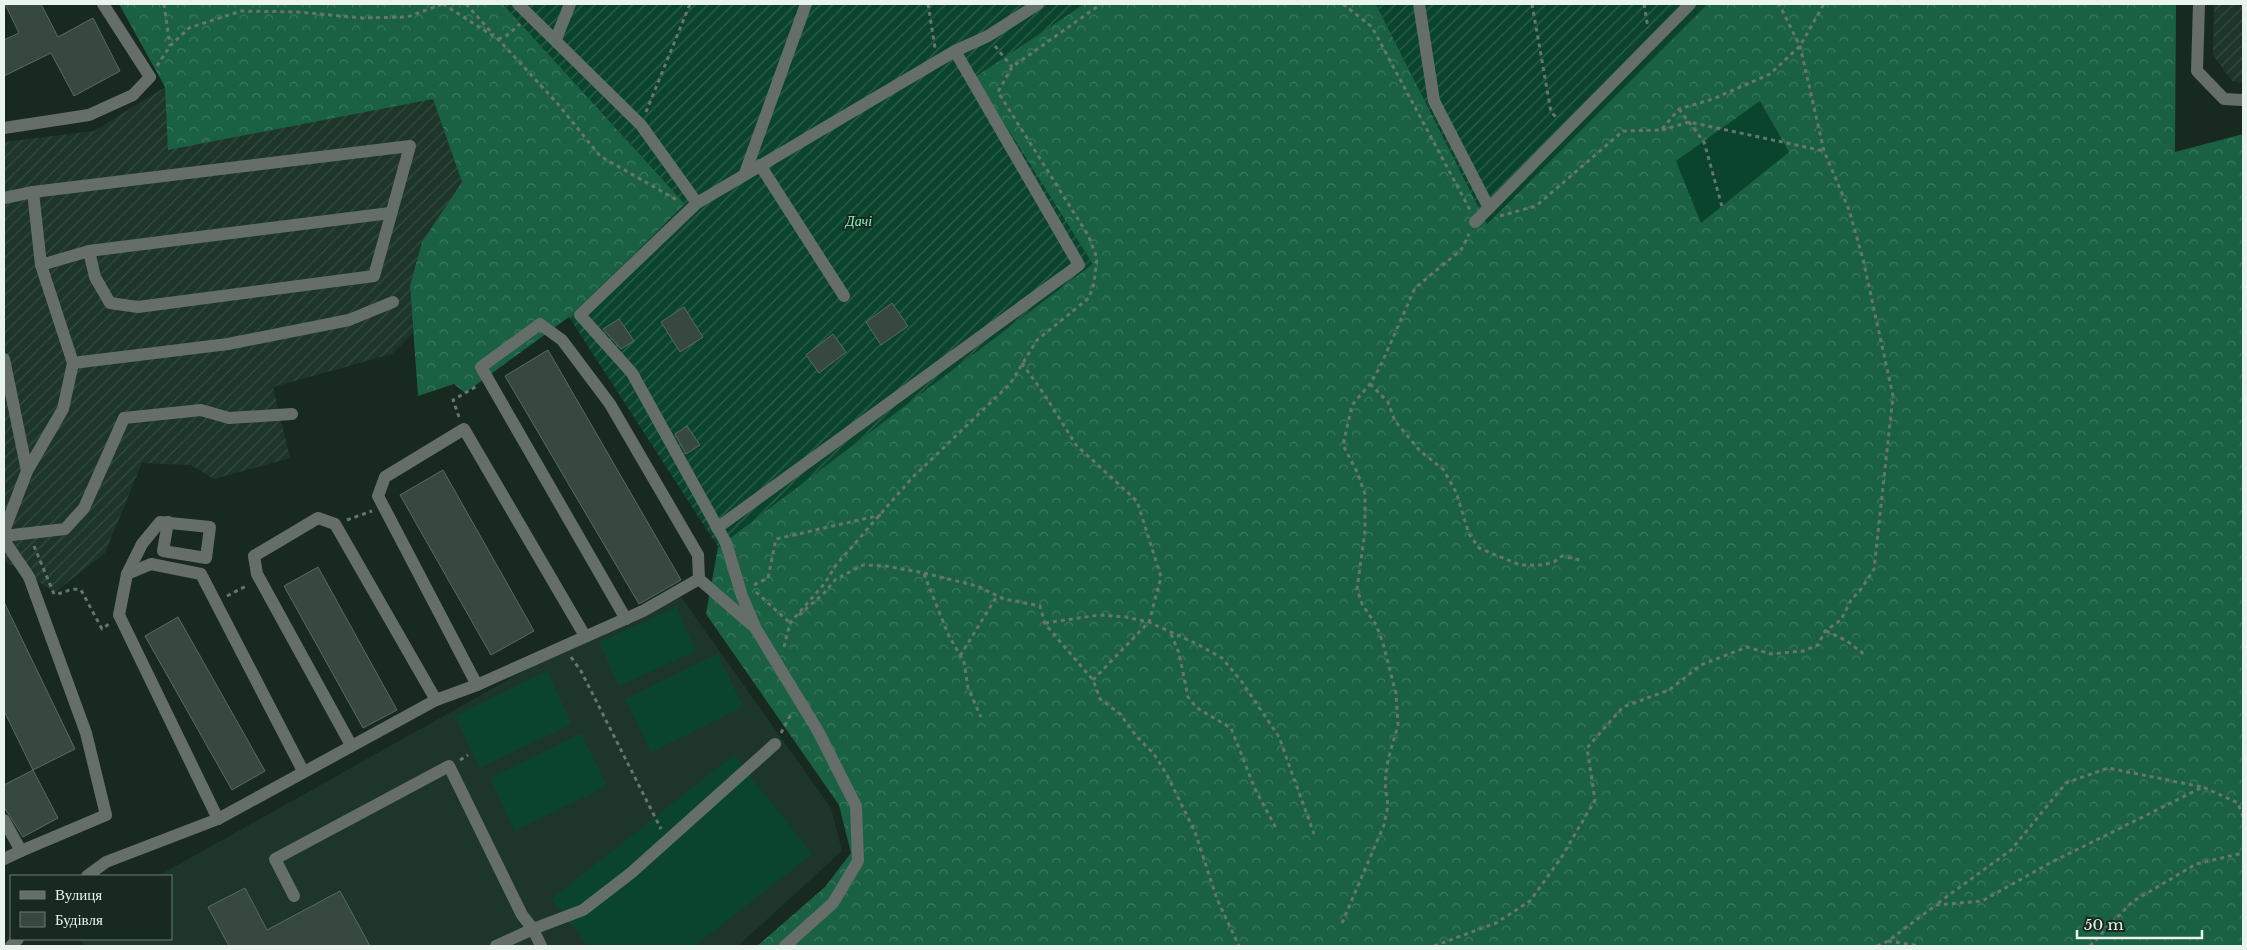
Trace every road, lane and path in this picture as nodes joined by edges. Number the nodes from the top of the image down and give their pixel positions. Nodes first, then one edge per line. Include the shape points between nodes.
1 (103, 4) edge
2 (164, 4) edge
3 (443, 4) edge
4 (466, 4) edge
5 (518, 4) edge
6 (570, 4) edge
7 (690, 4) edge
8 (806, 4) edge
9 (928, 4) edge
10 (1038, 4) edge
11 (1419, 4) edge
12 (1532, 4) edge
13 (1644, 4) edge
14 (1690, 4) edge
15 (1779, 4) edge
16 (2199, 4) edge
17 (530, 15) junction
18 (988, 36) junction
19 (498, 39) junction
20 (556, 39) junction
21 (1651, 43) junction
22 (170, 46) junction
23 (955, 51) junction
24 (937, 62) junction
25 (1012, 67) dead end
26 (150, 77) junction
27 (2243, 100) edge
28 (1679, 109) dead end
29 (1689, 122) junction
30 (641, 125) junction
31 (4, 128) edge
32 (1567, 128) junction
33 (1661, 130) dead end
34 (1824, 151) junction
35 (760, 165) junction
36 (745, 173) junction
37 (33, 192) junction
38 (4, 198) edge
39 (698, 203) junction
40 (1489, 208) junction
41 (1723, 210) dead end
42 (390, 213) junction
43 (1475, 222) joint
44 (89, 251) junction
45 (42, 265) junction
46 (844, 296) dead end
47 (394, 302) dead end
48 (4, 359) edge
49 (73, 363) junction
50 (1022, 363) dead end
51 (489, 380) junction
52 (1370, 384) junction
53 (292, 414) dead end
54 (464, 429) junction
55 (27, 470) junction
56 (384, 507) junction
57 (882, 515) dead end
58 (168, 522) dead end
59 (335, 524) junction
60 (717, 528) junction
61 (4, 531) edge
62 (29, 533) junction
63 (4, 538) edge
64 (1580, 560) dead end
65 (924, 573) junction
66 (127, 574) junction
67 (260, 579) junction
68 (699, 579) junction
69 (998, 596) junction
70 (215, 602) junction
71 (118, 615) junction
72 (626, 619) junction
73 (1149, 622) junction
74 (1045, 624) junction
75 (756, 628) junction
76 (1825, 631) junction
77 (1171, 633) junction
78 (585, 636) junction
79 (570, 655) dead end
80 (1865, 655) dead end
81 (960, 656) junction
82 (1093, 680) junction
83 (477, 685) junction
84 (798, 698) junction
85 (436, 700) junction
86 (981, 717) dead end
87 (775, 744) joint
88 (351, 745) junction
89 (303, 771) junction
90 (2203, 788) junction
91 (2243, 817) edge
92 (218, 818) junction
93 (4, 820) edge
94 (1276, 828) dead end
95 (1314, 834) dead end
96 (667, 841) junction
97 (21, 851) junction
98 (2243, 853) edge
99 (4, 859) edge
100 (88, 875) edge
101 (294, 896) dead end
102 (1936, 905) junction
103 (1342, 923) dead end
104 (533, 928) junction
105 (1888, 941) junction
106 (496, 946) edge
107 (542, 946) edge
108 (785, 946) edge
109 (1239, 946) edge
110 (1434, 946) edge
111 (1877, 946) edge
112 (1920, 946) edge
113 (2090, 946) edge

1 - 26 street
2 - 22 path
3 - 19 path
3 - 22 path via 407,17 362,18 241,11 190,28
4 - 19 path
5 - 17 street
6 - 20 street
7 - 30 path
8 - 36 street
9 - 24 path
10 - 18 street
11 - 40 street via 1434,101
12 - 32 path via 1551,112
13 - 21 path
14 - 21 street
15 - 34 path via 1800,46
16 - 27 street via 2197,71 2224,98
17 - 19 path
17 - 20 street
18 - 23 street
18 - 25 path
19 - 39 path via 600,156 685,204
20 - 30 street
21 - 32 street
22 - 26 path
23 - 24 street
23 - 60 street via 1079,265
24 - 35 street
26 - 31 street via 133,95 89,115
28 - 29 path
29 - 33 path
29 - 34 path
29 - 41 path via 1704,142
30 - 39 street
32 - 40 street
34 - 76 path via 1849,210 1863,259 1893,396 1874,569 1841,620
35 - 36 street
35 - 46 street
36 - 39 street
37 - 38 street
37 - 42 street via 410,146
37 - 45 street
39 - 60 street via 580,315 632,373
40 - 43 street
42 - 44 street
42 - 44 street via 374,276 138,308 110,303 95,277
43 - 52 path via 1461,250 1415,288
44 - 45 street
45 - 49 street
47 - 49 street via 349,320 228,344
48 - 55 street
49 - 55 street via 63,409
50 - 73 path via 1076,446 1137,501 1161,577
51 - 54 path via 453,400
51 - 68 street via 481,367 540,324 562,340 610,404 694,547 698,556
51 - 72 street
52 - 64 path via 1388,402 1395,421 1407,436 1443,469 1456,492 1469,534 1479,548 1520,566 1542,565 1562,556
52 - 103 path via 1352,405 1343,445 1365,494 1365,531 1357,589 1383,643 1396,694 1398,726 1388,760 1385,783 1388,806 1384,825
53 - 62 street via 230,418 201,410 124,418 84,508 65,529
54 - 56 street via 385,477 378,496
54 - 78 street
55 - 61 street
56 - 59 path
56 - 83 street
57 - 65 path via 776,539 768,578 750,586 790,623 824,594 836,579 863,565
58 - 66 street via 160,522 142,544
59 - 67 street via 318,518 254,556
59 - 85 street
60 - 75 street via 726,543 742,596
62 - 63 street
62 - 71 path via 54,594 72,588 82,590 102,629
63 - 97 street via 29,577 86,734 106,815
65 - 69 path via 976,586
65 - 81 path
66 - 70 street via 152,564 201,574
66 - 71 street
67 - 70 path
67 - 88 street
68 - 72 street
68 - 75 street
69 - 74 path via 1040,606
69 - 81 path
70 - 89 street
71 - 92 street
72 - 78 street
73 - 74 path via 1099,615
73 - 77 path
73 - 82 path
74 - 82 path
75 - 84 street
76 - 80 path via 1847,641
76 - 110 path via 1818,645 1803,651 1771,654 1746,647 1701,665 1669,690 1623,707 1587,748 1595,800 1561,858 1530,901 1496,923
77 - 94 path via 1179,653 1188,697 1197,708 1231,728 1255,789
77 - 95 path via 1222,658 1242,682 1278,736
78 - 83 street
79 - 96 path
81 - 86 path via 968,688
82 - 109 path via 1100,699 1120,714 1136,737 1154,754 1177,794
83 - 85 street
84 - 87 path
84 - 108 street via 856,806 858,861 833,903
85 - 88 street
87 - 96 street
88 - 89 street
89 - 92 street
90 - 91 path via 2238,803
90 - 102 path via 2050,863 1982,901
90 - 102 path via 2108,768 2066,782 2011,850
92 - 100 street via 106,862
93 - 97 street
96 - 104 street via 583,910
97 - 99 street
98 - 113 path via 2196,864 2132,902
101 - 104 street via 275,860 448,766 522,915
102 - 105 path
104 - 106 street
104 - 107 street
105 - 111 path
105 - 112 path

